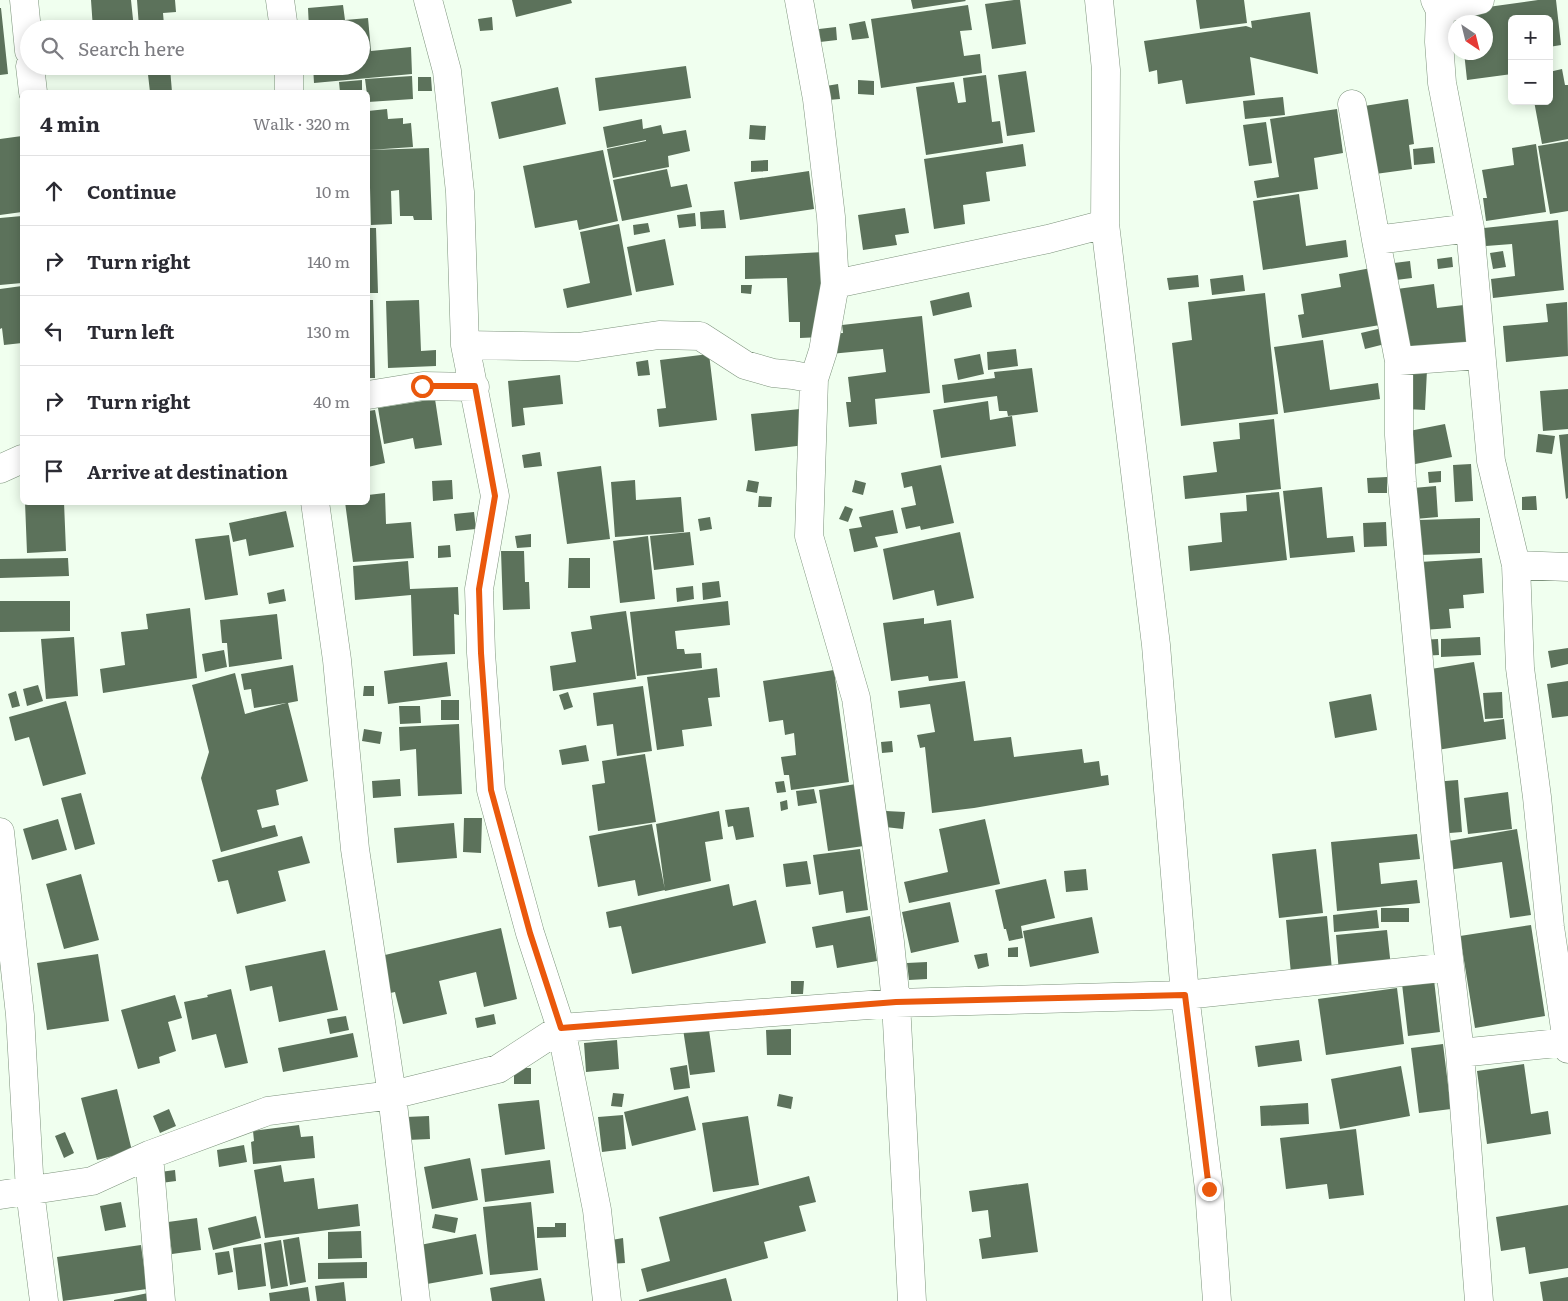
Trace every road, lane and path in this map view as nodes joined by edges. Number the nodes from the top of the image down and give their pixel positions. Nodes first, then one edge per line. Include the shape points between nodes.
1 (24, 0) edge
2 (280, 0) edge
3 (428, 0) edge
4 (799, 0) edge
5 (1099, 0) edge
6 (1480, 0) edge
7 (1437, 5) edge
8 (26, 20) edge
9 (283, 20) edge
10 (31, 75) edge
11 (289, 75) edge
12 (33, 90) edge
13 (289, 90) edge
14 (1352, 104) dead end
15 (1105, 224) junction
16 (1470, 228) junction
17 (1376, 240) junction
18 (835, 284) junction
19 (465, 345) junction
20 (1480, 355) junction
21 (1399, 361) junction
22 (814, 380) junction
23 (475, 386) junction
24 (370, 395) edge
25 (20, 460) edge
26 (0, 469) edge
27 (315, 505) edge
28 (1516, 565) junction
29 (1568, 567) edge
30 (0, 832) edge
31 (1450, 967) junction
32 (1185, 995) junction
33 (896, 1002) junction
34 (561, 1028) junction
35 (1567, 1044) edge
36 (1460, 1052) junction
37 (392, 1095) junction
38 (149, 1155) junction
39 (30, 1191) junction
40 (0, 1196) edge
41 (44, 1301) edge
42 (161, 1301) edge
43 (416, 1301) edge
44 (607, 1301) edge
45 (912, 1301) edge
46 (1217, 1301) edge
47 (1479, 1301) edge

1 - 8 street
2 - 9 street
3 - 19 street via 447,71 459,182
4 - 18 street via 822,138
5 - 15 street via 1106,70
6 - 7 street
7 - 16 street via 1442,83
10 - 12 street
11 - 13 street
14 - 17 street
15 - 18 street
15 - 32 street via 1156,645
16 - 17 street
16 - 20 street
17 - 21 street
18 - 22 street via 823,351
19 - 22 street via 578,347 659,334 700,336 745,365
19 - 23 street
20 - 21 street
20 - 28 street via 1491,462
21 - 31 street via 1402,482
22 - 33 street via 809,536 856,698
23 - 24 street via 422,386
23 - 34 street via 495,496 479,589 491,790 530,933
25 - 26 street
27 - 37 street via 337,660 355,848
28 - 29 street
28 - 35 street via 1520,668
30 - 39 street via 20,1015
31 - 32 street
31 - 36 street
32 - 33 street
32 - 46 street via 1209,1189
33 - 34 street
33 - 45 street
34 - 37 street via 498,1069
34 - 44 street via 597,1210
35 - 36 street
36 - 47 street
37 - 38 street via 268,1111
37 - 43 street
38 - 39 street via 92,1180
38 - 42 street
39 - 40 street
39 - 41 street

